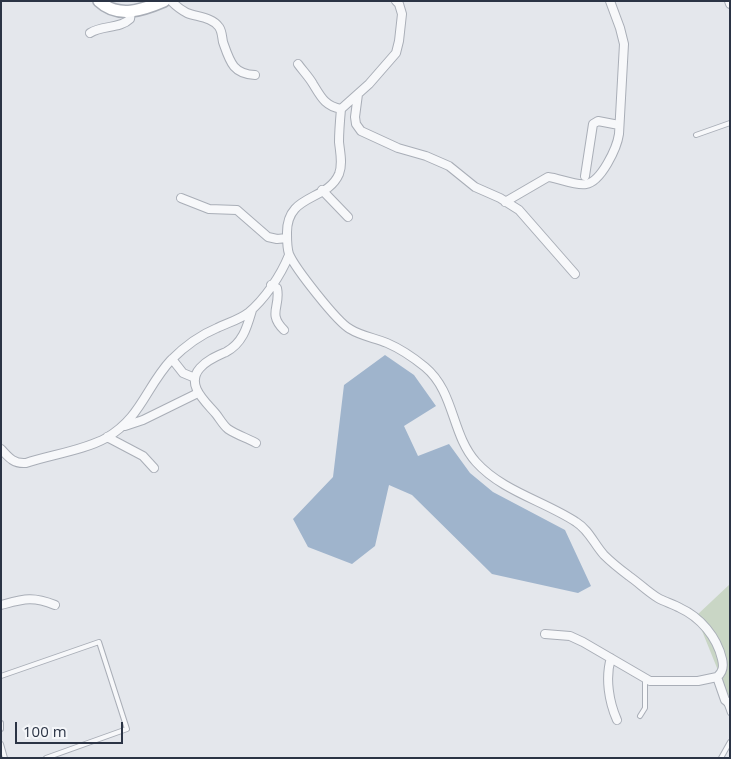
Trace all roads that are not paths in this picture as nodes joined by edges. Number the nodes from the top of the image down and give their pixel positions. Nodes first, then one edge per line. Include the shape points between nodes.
1 (99, 1) edge
2 (164, 1) edge
3 (171, 1) edge
4 (396, 1) edge
5 (610, 1) edge
6 (131, 12) junction
7 (90, 33) dead end
8 (298, 64) dead end
9 (255, 75) dead end
10 (358, 94) junction
11 (341, 110) junction
12 (730, 123) edge
13 (619, 125) junction
14 (696, 135) dead end
15 (585, 176) dead end
16 (322, 190) junction
17 (180, 198) dead end
18 (505, 202) junction
19 (348, 217) dead end
20 (287, 238) junction
21 (289, 254) junction
22 (576, 274) dead end
23 (271, 285) junction
24 (252, 308) junction
25 (284, 330) dead end
26 (172, 359) junction
27 (195, 378) junction
28 (198, 392) junction
29 (119, 428) junction
30 (107, 437) junction
31 (256, 443) dead end
32 (1, 449) edge
33 (154, 468) dead end
34 (55, 605) dead end
35 (1, 606) edge
36 (545, 634) dead end
37 (611, 658) junction
38 (1, 676) edge
39 (717, 677) junction
40 (645, 680) junction
41 (727, 702) edge
42 (730, 713) edge
43 (640, 716) dead end
44 (617, 720) dead end
45 (1, 723) edge
46 (1, 729) edge
47 (730, 742) edge
48 (1, 744) edge
49 (6, 758) edge
50 (46, 758) edge
51 (721, 758) edge

1 - 6 street via 109,8
2 - 6 street
3 - 9 street via 187,13 216,24 230,60 239,72
4 - 10 street via 402,14 396,53
5 - 13 street via 624,44
6 - 7 street via 125,24
8 - 11 street via 324,102
10 - 11 street
10 - 18 street via 355,118 361,131 449,166 475,187
11 - 16 street via 340,171 334,181
12 - 14 lane
13 - 15 street via 598,121 593,124
13 - 18 street via 616,149 594,180 585,184 548,177
16 - 19 street
16 - 20 street via 290,214
17 - 20 street via 209,209 237,210 268,237
18 - 22 street via 530,222
20 - 21 street
21 - 23 street
21 - 39 street via 341,324 407,354 434,376 447,396 464,443 477,464 498,480 576,522 618,567 659,599 690,613 708,630 723,663
23 - 24 street
23 - 25 street via 277,288 278,302 274,314
24 - 26 street via 236,320 194,341
24 - 27 street via 246,330 238,342 204,364
26 - 27 street via 183,372
26 - 29 street via 156,378 134,415
27 - 28 street
28 - 29 street via 143,420
28 - 31 street via 226,427
29 - 30 street
30 - 32 street via 26,463 12,461
30 - 33 street via 143,456
34 - 35 street via 31,598
36 - 37 street via 576,639
37 - 40 street
37 - 44 street via 608,680
38 - 50 lane via 99,642 127,729
39 - 40 street via 679,682
39 - 41 street
40 - 43 lane via 645,708
41 - 42 lane
45 - 46 lane
47 - 51 lane
48 - 49 lane

